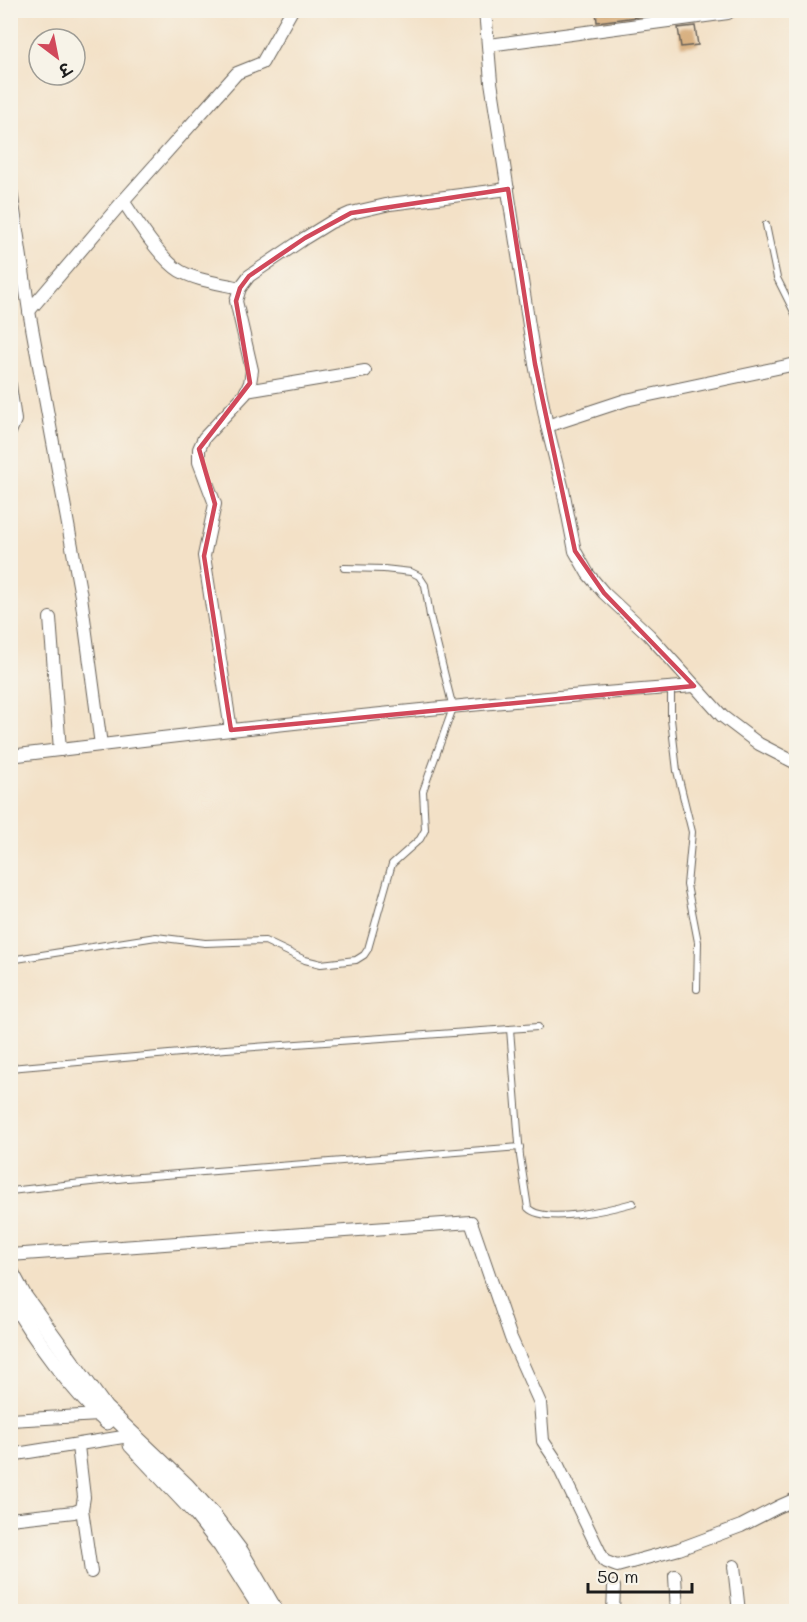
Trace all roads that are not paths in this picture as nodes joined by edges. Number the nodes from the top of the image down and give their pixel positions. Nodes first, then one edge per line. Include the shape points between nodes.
1 (292, 10) edge
2 (485, 10) edge
3 (728, 13) dead end
4 (489, 45) junction
5 (10, 184) edge
6 (508, 189) junction
7 (123, 201) junction
8 (766, 225) dead end
9 (240, 288) junction
10 (29, 311) junction
11 (796, 316) edge
12 (796, 364) edge
13 (365, 371) dead end
14 (10, 385) edge
15 (246, 391) junction
16 (547, 426) junction
17 (10, 432) edge
18 (344, 568) dead end
19 (50, 618) dead end
20 (694, 686) junction
21 (671, 688) junction
22 (453, 708) junction
23 (231, 730) junction
24 (101, 745) junction
25 (60, 750) junction
26 (10, 756) edge
27 (796, 763) edge
28 (10, 960) edge
29 (698, 989) dead end
30 (538, 1027) dead end
31 (510, 1029) junction
32 (10, 1068) edge
33 (520, 1147) junction
34 (10, 1191) edge
35 (633, 1203) dead end
36 (10, 1255) edge
37 (10, 1270) edge
38 (14, 1298) edge
39 (99, 1415) junction
40 (10, 1420) edge
41 (123, 1437) junction
42 (78, 1446) junction
43 (10, 1455) edge
44 (796, 1499) edge
45 (82, 1509) junction
46 (10, 1519) edge
47 (734, 1566) dead end
48 (91, 1572) dead end
49 (675, 1576) dead end
50 (614, 1587) dead end
51 (263, 1611) edge
52 (276, 1611) edge
53 (614, 1611) edge
54 (678, 1611) edge
55 (739, 1611) edge

1 - 7 street via 262,63 237,73
2 - 4 street
3 - 4 street
4 - 6 street
5 - 10 street
6 - 9 street via 390,204 351,213 286,250 249,276
6 - 16 street
7 - 9 street via 179,270
7 - 10 street
8 - 11 lane via 779,285
9 - 15 street via 236,301 252,370
10 - 24 street via 81,596
12 - 16 street via 627,400
13 - 15 street
14 - 17 street via 15,420
15 - 23 street via 204,438 199,450 199,462 215,504 204,556
16 - 20 street via 575,550 588,574
18 - 22 lane via 384,569 419,576 425,585
19 - 25 street
20 - 21 street
20 - 27 street via 722,716 759,744
21 - 22 street
21 - 29 lane via 677,771 692,832 687,885 698,942
22 - 23 street
22 - 28 lane via 423,791 425,830 392,864 368,949 356,960 321,964 265,941 205,943 156,937
23 - 24 street
24 - 25 street
25 - 26 street
30 - 31 lane
31 - 32 lane
31 - 33 lane
33 - 34 lane
33 - 35 lane via 527,1204 532,1212 566,1215
36 - 44 street via 471,1222 511,1338 540,1403 543,1441 604,1561 617,1566 679,1549 741,1526
37 - 38 street
38 - 39 street via 48,1352
38 - 52 street via 105,1408 213,1515 241,1552
39 - 40 street
39 - 41 street
41 - 42 street
41 - 51 street via 203,1522
42 - 43 street
42 - 45 street
45 - 46 street
45 - 48 street
47 - 55 street
49 - 54 street
50 - 53 street

